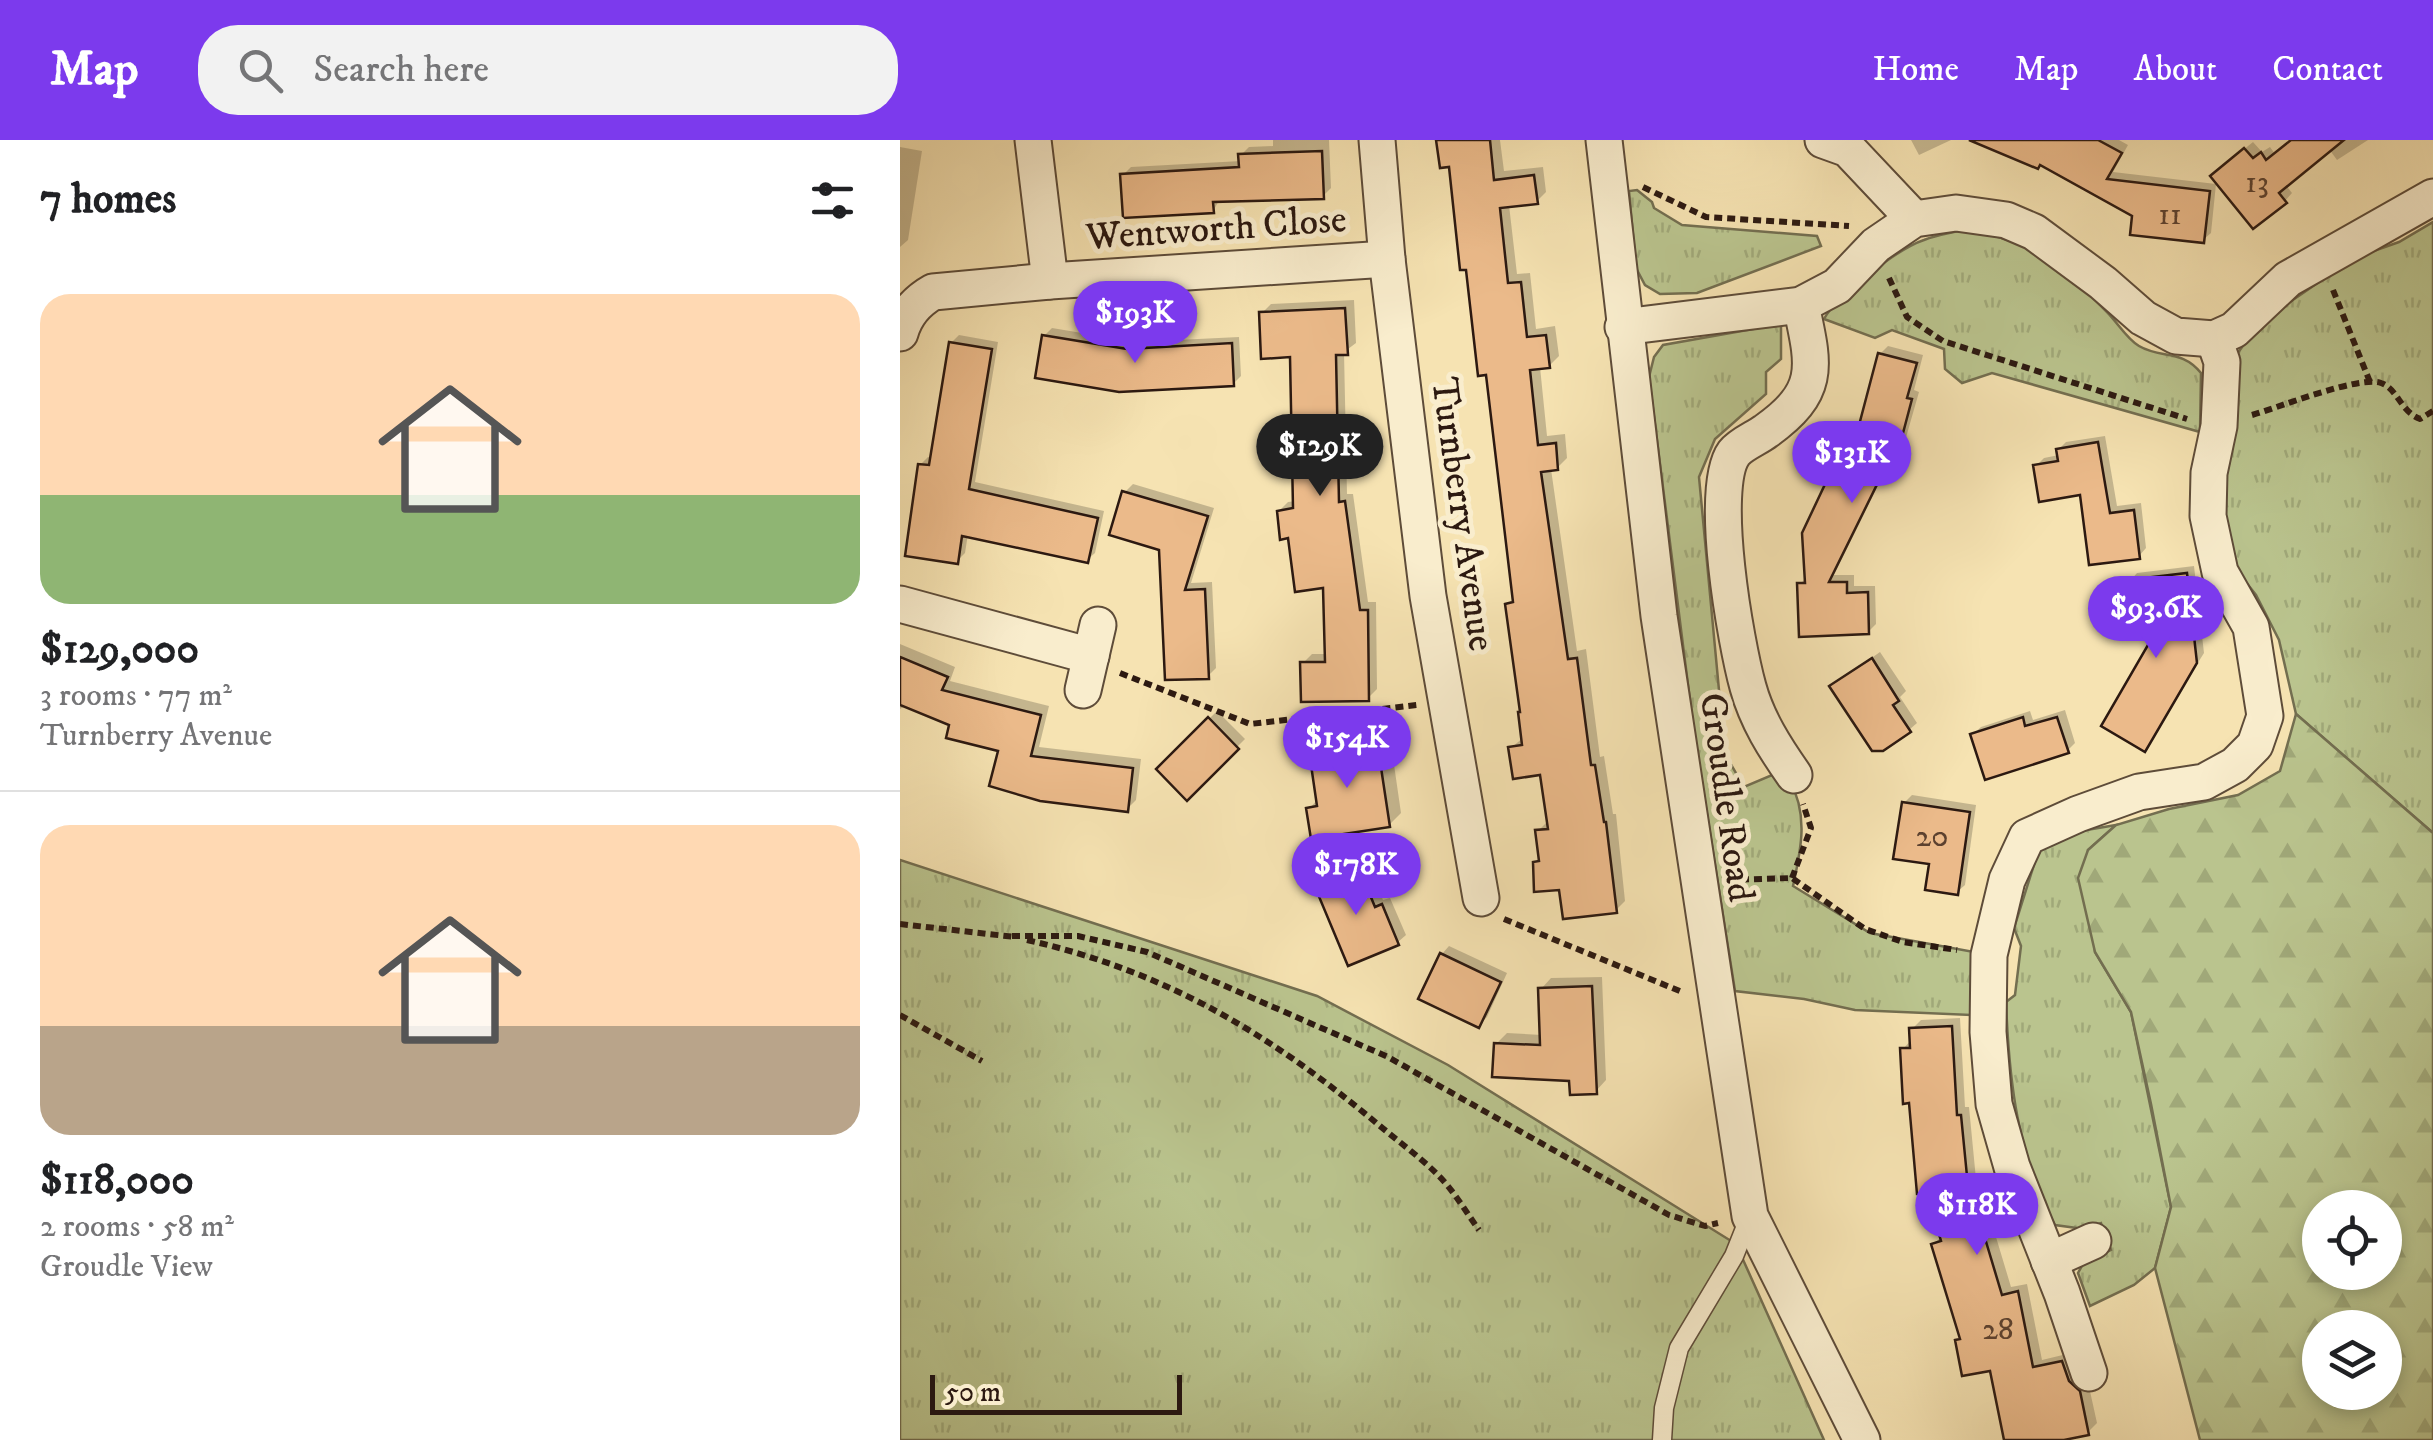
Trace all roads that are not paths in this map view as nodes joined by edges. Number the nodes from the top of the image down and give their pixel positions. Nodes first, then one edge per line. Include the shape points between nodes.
1 (1033, 140) edge
2 (1377, 140) edge
3 (1604, 140) edge
4 (1823, 140) edge
5 (2433, 198) edge
6 (1914, 220) junction
7 (1387, 259) junction
8 (1050, 280) junction
9 (1802, 304) junction
10 (1623, 327) junction
11 (900, 333) edge
12 (2214, 339) junction
13 (900, 604) edge
14 (1091, 657) road end
15 (1794, 775) road end
16 (1481, 898) road end
17 (1750, 1216) junction
18 (2093, 1241) dead end
19 (2049, 1261) junction
20 (2089, 1372) dead end
21 (1662, 1440) edge
22 (1862, 1440) edge

1 - 8 street, Wentworth Close
2 - 7 street, Turnberry Avenue
3 - 10 street, Groudle Road
4 - 6 street via 1848,150
5 - 12 street via 2288,279 2234,330
6 - 9 street via 1876,245 1837,286
6 - 12 street via 1956,212 2006,220 2062,251 2142,318 2176,336
7 - 8 street, Wentworth Close
7 - 16 street, Turnberry Avenue via 1428,596
8 - 11 street, Wentworth Close via 933,292 920,300
9 - 10 street
9 - 15 street via 1813,363 1800,404 1734,454 1721,503 1728,586 1748,688 1768,738
10 - 17 street, Groudle Road via 1697,881
12 - 19 street via 2222,362 2208,516 2220,572 2251,627 2265,716 2255,745 2204,782 2139,792 2026,837 2007,880 1989,954 1994,1104
13 - 14 street
17 - 21 lane via 1679,1348
17 - 22 street, Groudle Road
18 - 19 street
19 - 20 street

